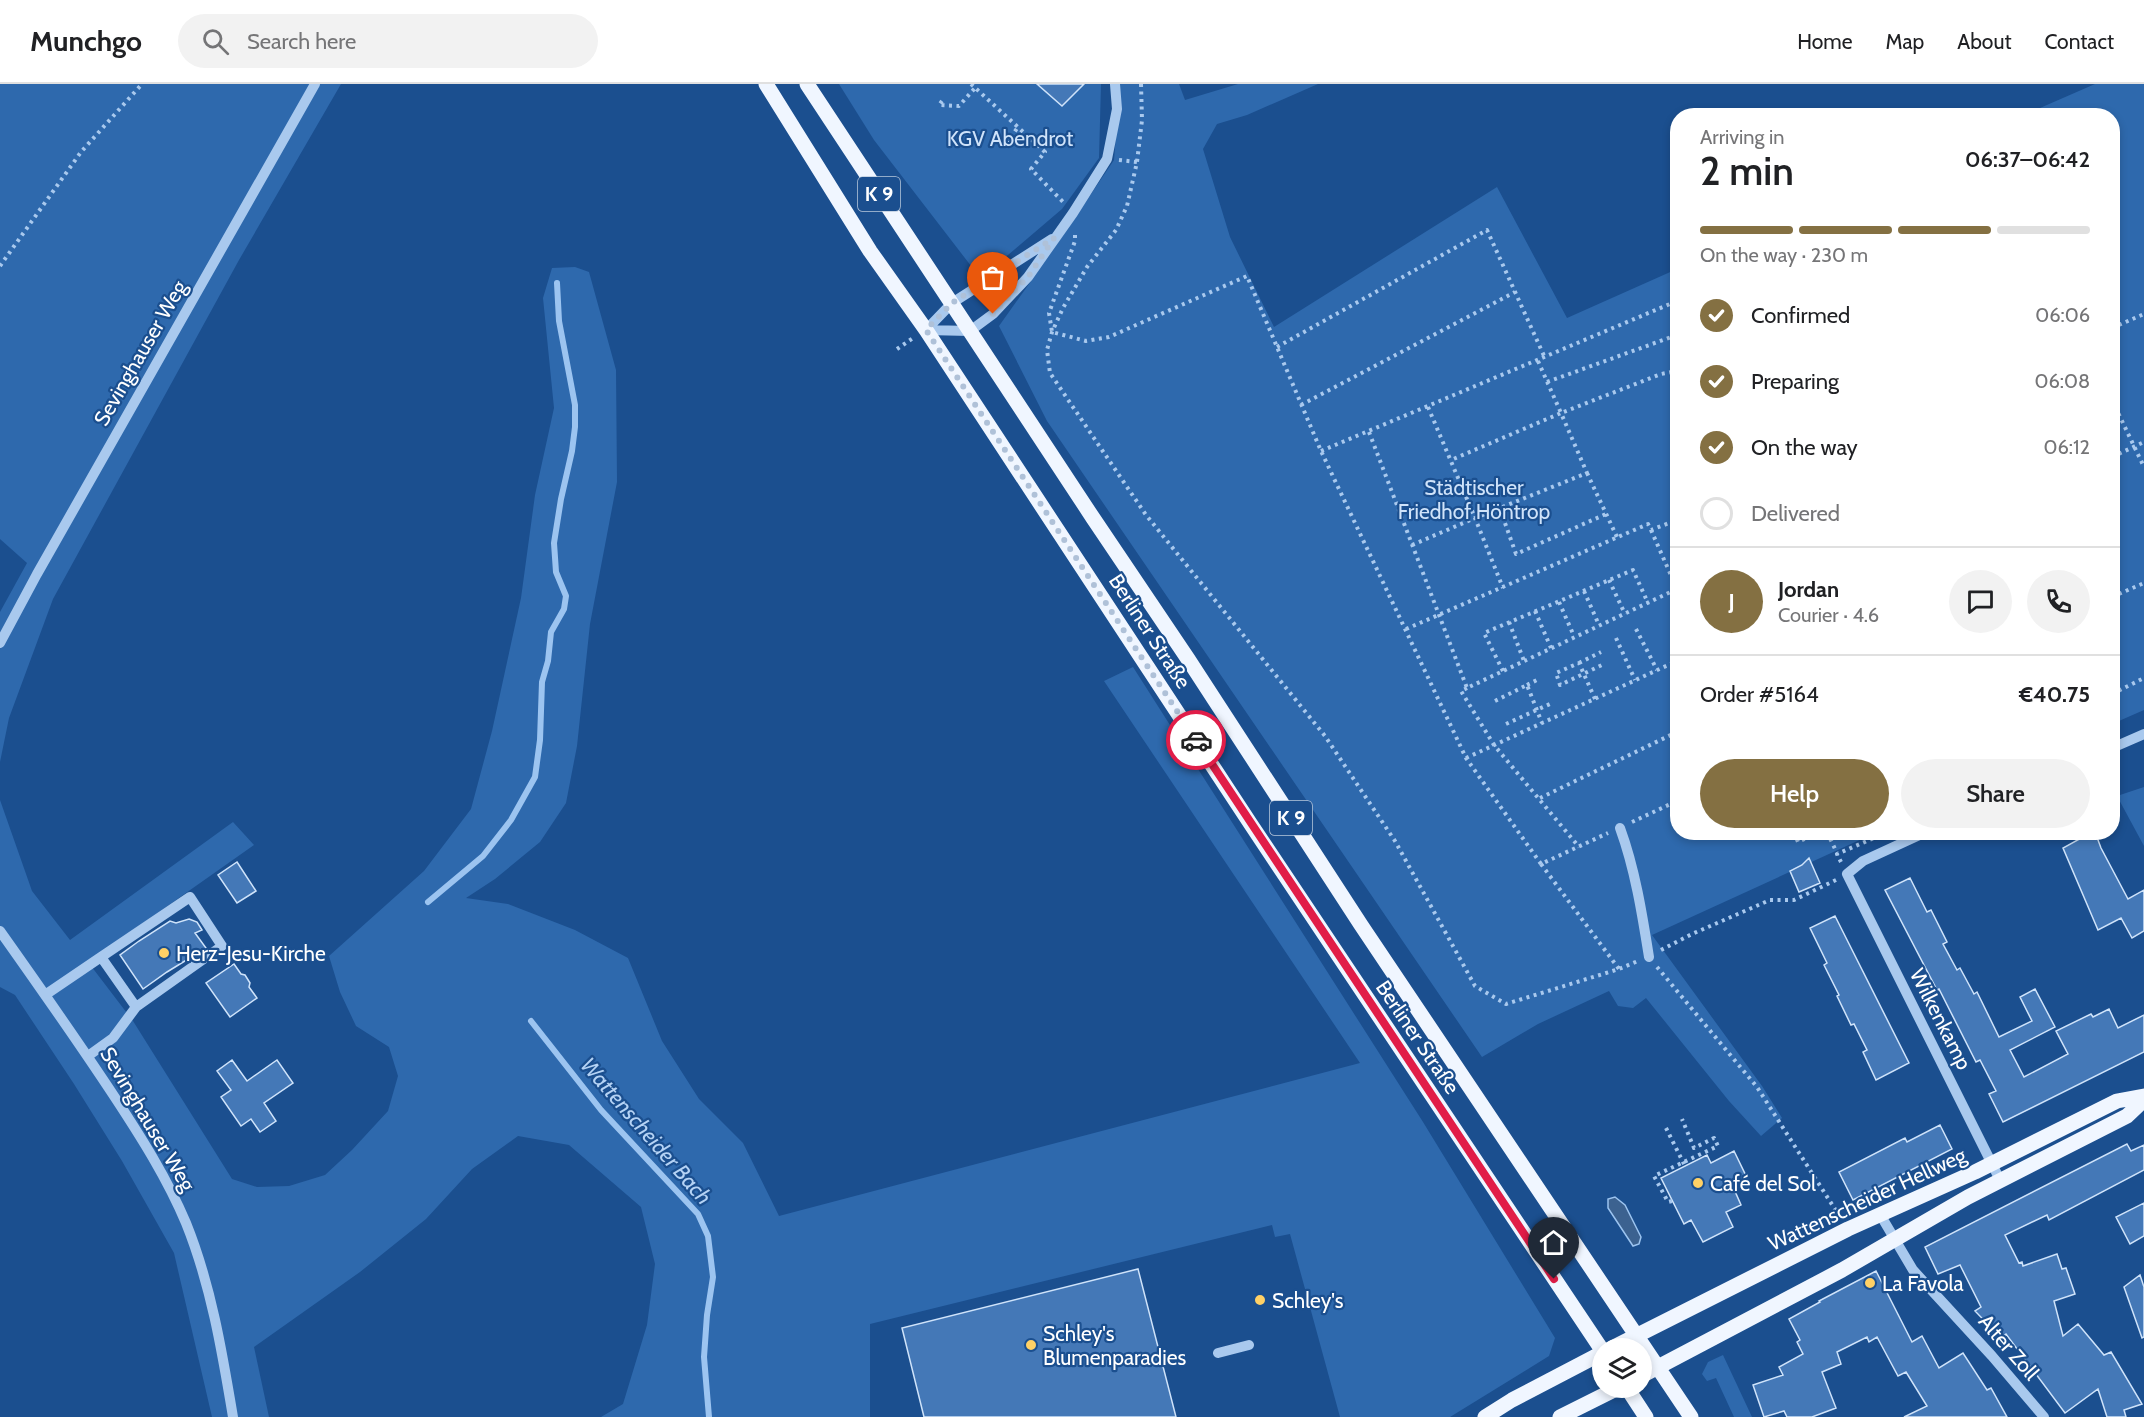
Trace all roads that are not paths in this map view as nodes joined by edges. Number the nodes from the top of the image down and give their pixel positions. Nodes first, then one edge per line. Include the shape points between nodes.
1 (315, 84) edge
2 (766, 84) edge
3 (807, 84) edge
4 (1115, 84) edge
5 (1054, 238) junction
6 (952, 303) junction
7 (926, 330) junction
8 (970, 331) junction
9 (0, 643) edge
10 (2144, 734) edge
11 (2120, 744) edge
12 (1620, 828) road end
13 (1909, 840) edge
14 (0, 931) edge
15 (101, 957) junction
16 (1649, 957) road end
17 (45, 995) junction
18 (136, 1007) junction
19 (88, 1056) junction
20 (2144, 1098) edge
21 (1992, 1163) junction
22 (2000, 1180) junction
23 (1881, 1216) junction
24 (1894, 1238) junction
25 (1636, 1336) junction
26 (1593, 1338) edge
27 (1632, 1338) edge
28 (1249, 1345) dead end
29 (1218, 1353) dead end
30 (1592, 1357) edge
31 (1658, 1367) junction
32 (1652, 1370) edge
33 (1598, 1398) edge
34 (1633, 1398) edge
35 (233, 1417) edge
36 (1485, 1417) edge
37 (1560, 1417) edge
38 (1646, 1417) edge
39 (1691, 1417) edge
40 (2044, 1417) edge

1 - 9 street, Sevinghauser Weg
2 - 7 main road, Berliner Straße / K 9 via 870,251
3 - 6 main road, Berliner Straße / K 9
4 - 5 street via 1117,109 1107,159
5 - 6 street
5 - 8 street via 1028,277 993,314
6 - 7 street
6 - 8 main road, Berliner Straße / K 9
7 - 8 street
7 - 26 main road, Berliner Straße / K 9
8 - 25 main road, Berliner Straße / K 9
10 - 11 street
12 - 16 street via 1642,912
13 - 21 street, Wilkenkamp via 1863,861 1847,874
14 - 17 street, Sevinghauser Weg
15 - 17 street
15 - 18 street
15 - 18 street via 189,897 222,946
17 - 19 street, Sevinghauser Weg
18 - 19 street via 113,1038
19 - 35 street, Sevinghauser Weg via 161,1171 186,1222 206,1277
20 - 21 main road, Wattenscheider Hellweg via 2117,1101
20 - 22 main road, Wattenscheider Hellweg via 2127,1116
21 - 22 street, Wilkenkamp
21 - 23 main road, Wattenscheider Hellweg
22 - 24 main road, Wattenscheider Hellweg
23 - 24 street, Alter Zoll
23 - 25 main road, Wattenscheider Hellweg
24 - 31 main road, Wattenscheider Hellweg via 1842,1270
24 - 40 street, Alter Zoll via 1913,1270
25 - 27 main road, Wattenscheider Hellweg
25 - 31 main road, Berliner Straße
28 - 29 street
30 - 36 main road
31 - 32 main road, Wattenscheider Hellweg
31 - 39 main road, Berliner Straße
33 - 37 main road
34 - 38 main road

